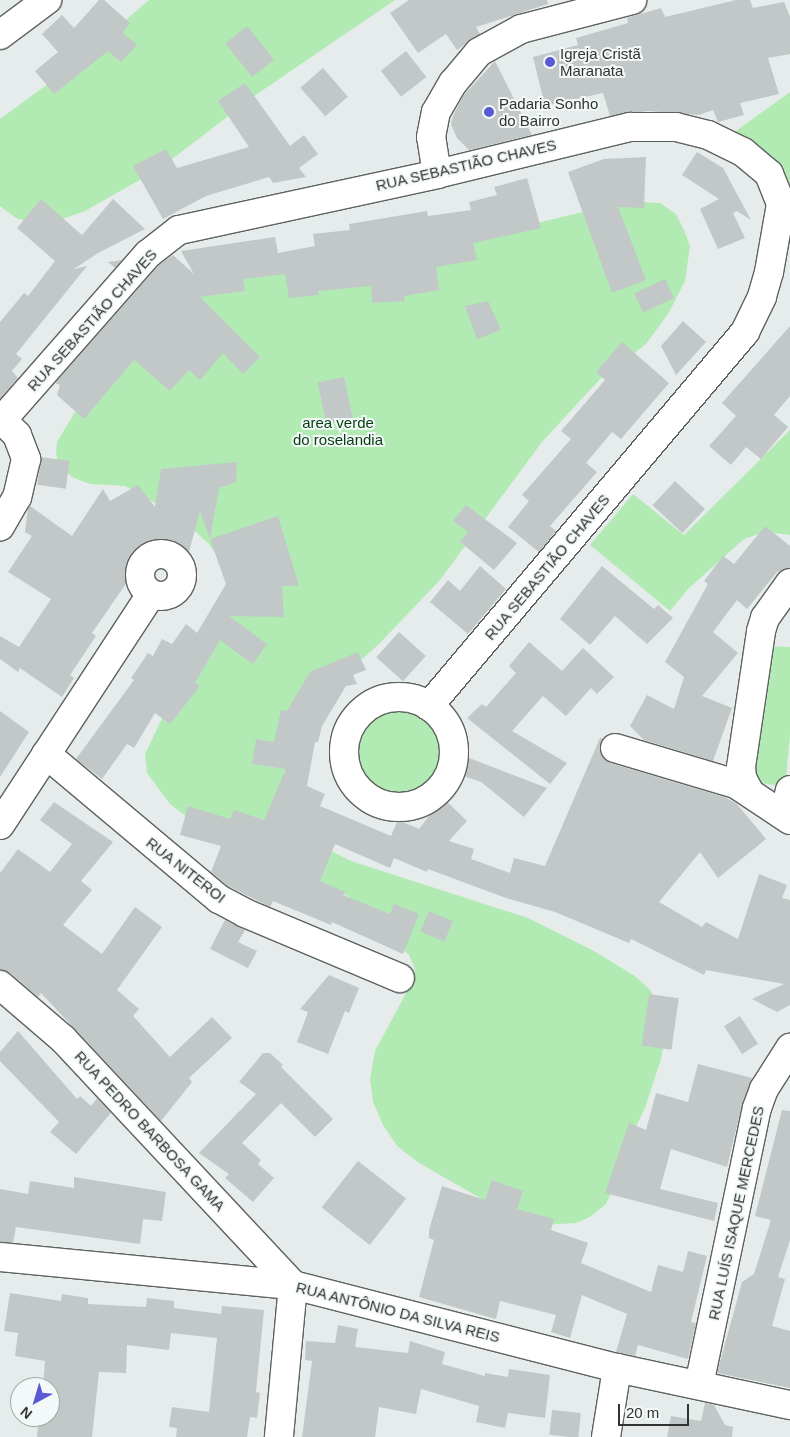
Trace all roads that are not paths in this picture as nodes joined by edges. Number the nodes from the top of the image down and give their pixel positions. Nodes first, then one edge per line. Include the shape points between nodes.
1 (47, 0) edge
2 (632, 0) edge
3 (0, 35) edge
4 (437, 174) junction
5 (1, 419) edge
6 (0, 527) edge
7 (790, 583) edge
8 (151, 594) dead end
9 (429, 706) dead end
10 (615, 748) dead end
11 (46, 754) junction
12 (790, 790) edge
13 (749, 791) junction
14 (790, 815) edge
15 (790, 820) edge
16 (0, 825) edge
17 (400, 978) dead end
18 (0, 985) edge
19 (790, 1048) edge
20 (0, 1257) edge
21 (293, 1284) junction
22 (617, 1368) junction
23 (699, 1385) junction
24 (790, 1405) edge
25 (279, 1437) edge
26 (606, 1437) edge

1 - 3 street
2 - 4 street via 521,29 479,52 453,83 436,112 431,137
4 - 5 street, RUA SEBASTIÃO CHAVES via 180,230 148,254
4 - 9 street, RUA SEBASTIÃO CHAVES via 614,130 676,127 708,135 749,157 773,181 781,204 776,244 764,289 755,315 741,338
5 - 6 street via 17,435 26,459 18,497
7 - 13 street via 769,612 761,631 741,767 742,778
8 - 11 street
10 - 13 street via 724,780
11 - 16 street
11 - 17 street, RUA NITEROI via 219,898 245,913
12 - 14 street via 787,803
13 - 15 street
18 - 21 street, RUA PEDRO BARBOSA GAMA via 63,1039
19 - 23 street, RUA LUÍS ISAQUE MERCEDES via 764,1089 757,1108
20 - 21 street, RUA ANTÔNIO DA SILVA REIS
21 - 22 street, RUA ANTÔNIO DA SILVA REIS
21 - 25 street
22 - 23 street, RUA ANTÔNIO DA SILVA REIS
22 - 26 street
23 - 24 street, RUA ANTÔNIO DA SILVA REIS

